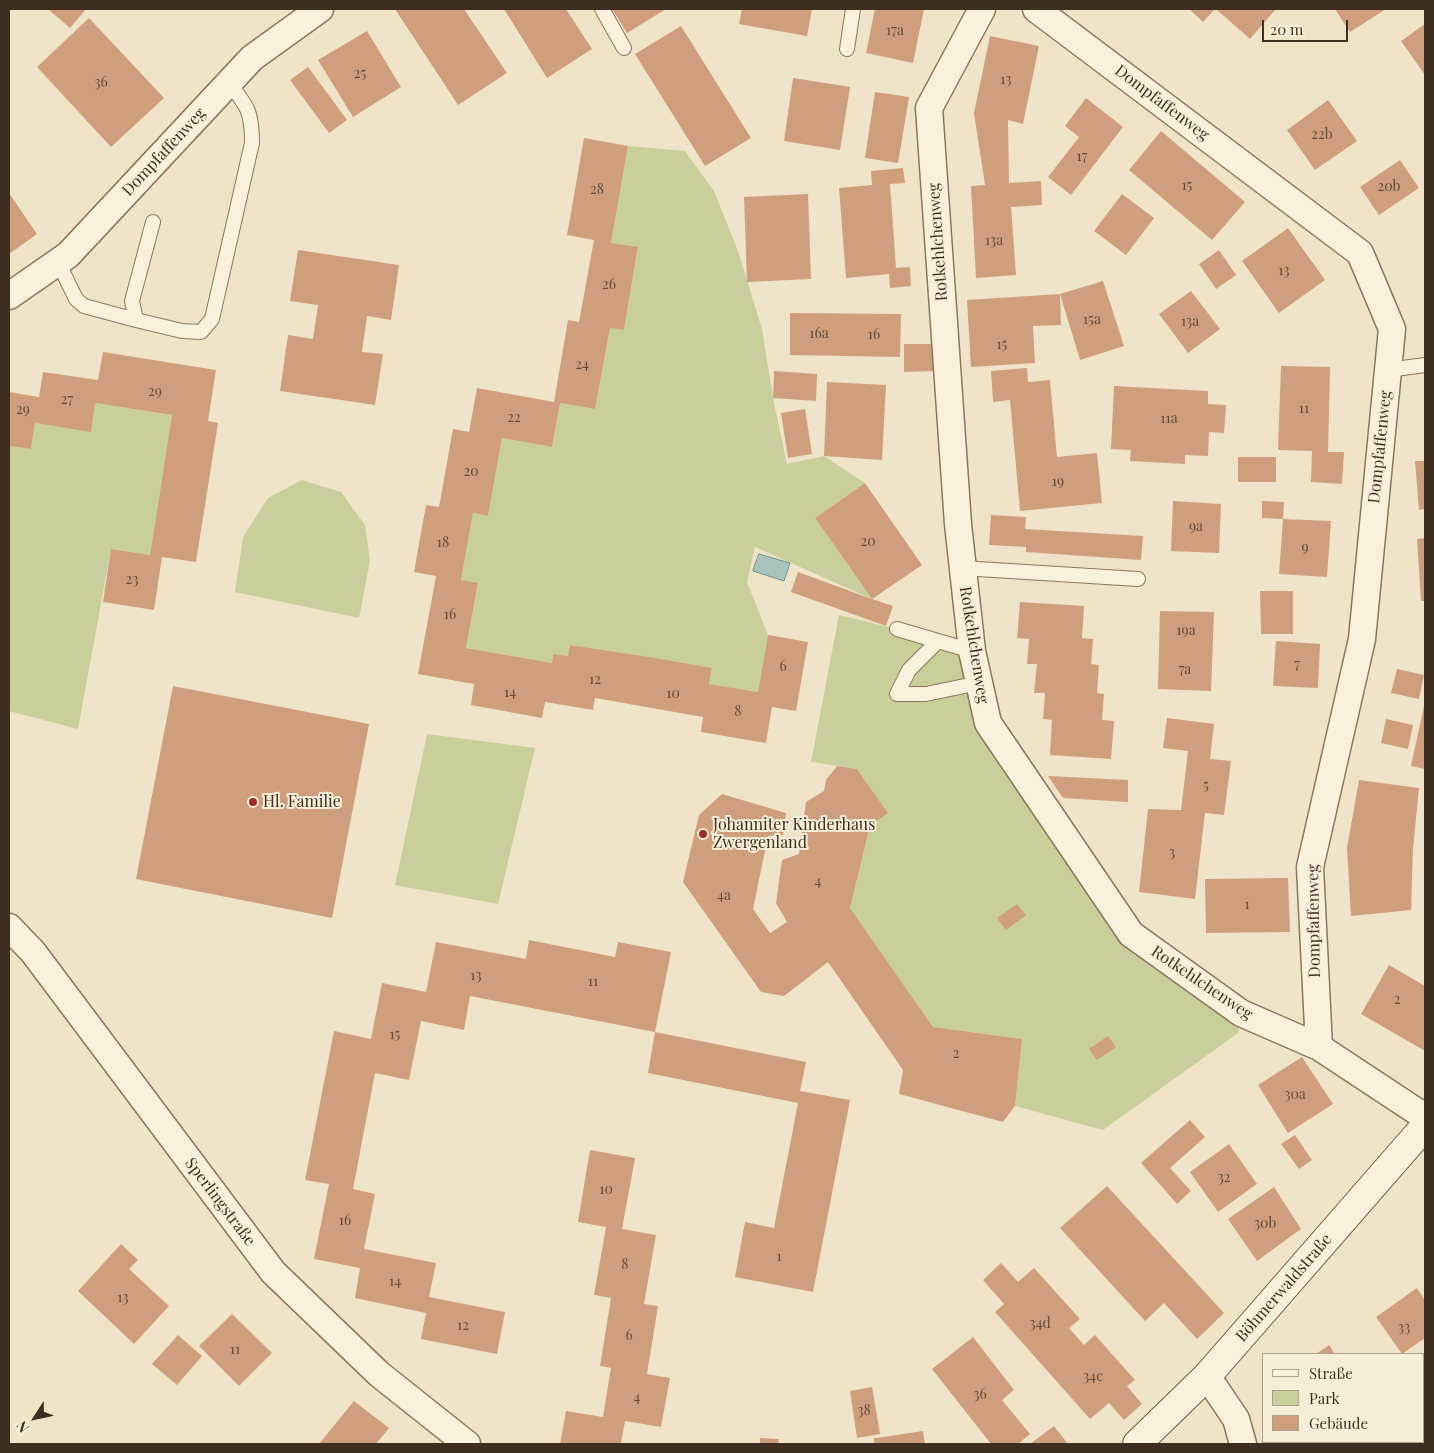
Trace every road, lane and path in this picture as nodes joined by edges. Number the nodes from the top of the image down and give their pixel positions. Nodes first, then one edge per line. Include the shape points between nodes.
1 (320, 9) edge
2 (602, 9) edge
3 (853, 9) edge
4 (982, 9) edge
5 (1036, 9) edge
6 (624, 48) dead end
7 (846, 49) dead end
8 (229, 83) junction
9 (153, 222) dead end
10 (58, 262) junction
11 (9, 296) edge
12 (136, 320) junction
13 (1425, 365) edge
14 (1388, 370) junction
15 (962, 568) junction
16 (1138, 579) dead end
17 (897, 629) dead end
18 (938, 641) junction
19 (972, 652) junction
20 (979, 683) junction
21 (9, 927) edge
22 (1319, 1047) junction
23 (1425, 1118) edge
24 (1425, 1126) edge
25 (1207, 1376) junction
26 (467, 1444) edge
27 (1137, 1444) edge
28 (1243, 1444) edge

1 - 8 street, Dompfaffenweg via 252,58
2 - 6 lane
3 - 7 lane
4 - 15 street, Rotkehlchenweg via 929,108
5 - 14 street, Dompfaffenweg via 1360,253 1392,329
8 - 10 street, Dompfaffenweg via 68,256
8 - 12 lane via 248,107 252,143 212,319 201,332
9 - 12 lane via 132,300
10 - 11 street, Dompfaffenweg
10 - 12 lane via 76,299 84,306
13 - 14 lane
14 - 22 street, Dompfaffenweg via 1362,639 1310,868
15 - 16 lane
15 - 19 street, Rotkehlchenweg
17 - 18 lane
18 - 19 lane
18 - 20 lane via 909,670 897,694 926,694
19 - 20 street, Rotkehlchenweg
20 - 22 street, Rotkehlchenweg via 988,723 1131,934 1241,1013
21 - 26 street, Sperlingstraße via 33,952 272,1272 379,1374
22 - 23 street, Rotkehlchenweg
24 - 25 street, Böhmerwaldstraße
25 - 27 street, Böhmerwaldstraße
25 - 28 street via 1236,1419

